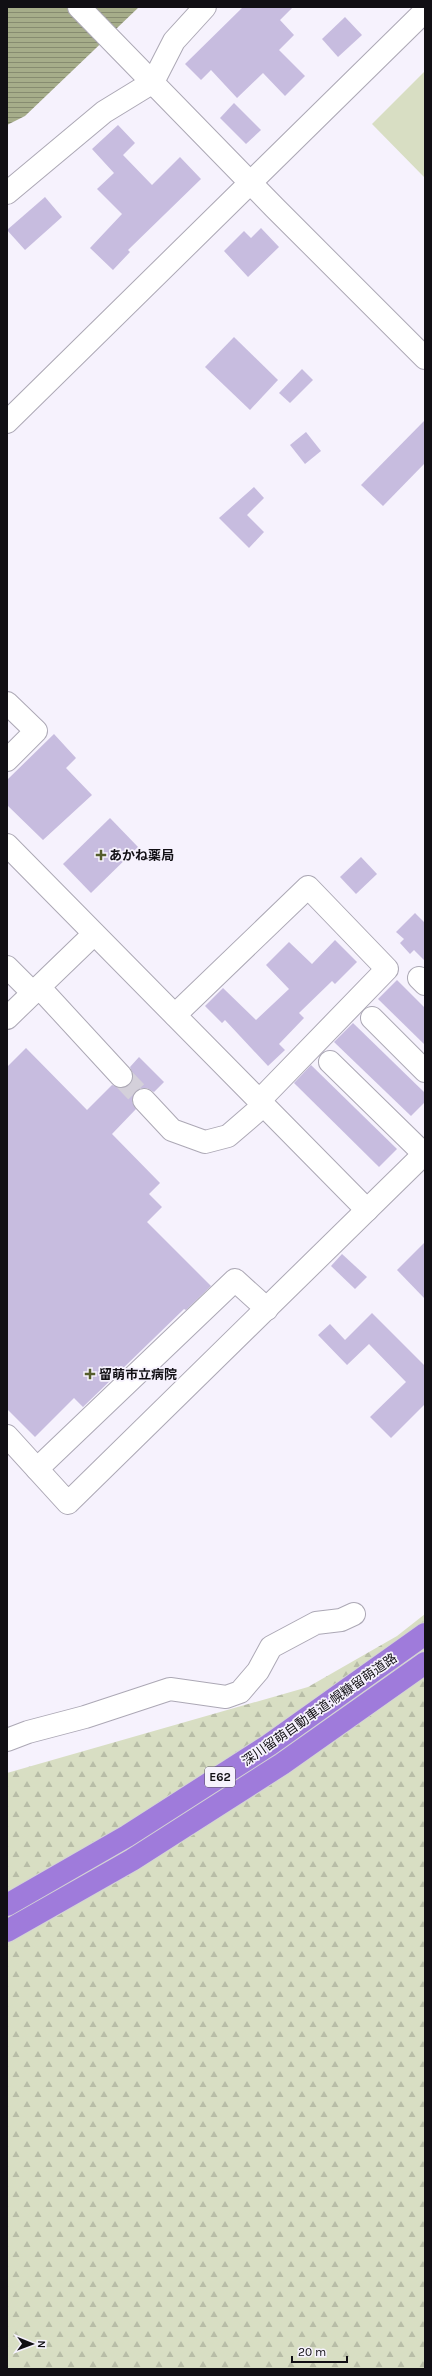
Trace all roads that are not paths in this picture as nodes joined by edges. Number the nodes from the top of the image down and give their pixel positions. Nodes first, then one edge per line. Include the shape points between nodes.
1 (79, 7) edge
2 (205, 7) edge
3 (425, 11) edge
4 (149, 78) junction
5 (251, 182) junction
6 (7, 193) edge
7 (425, 358) edge
8 (7, 422) edge
9 (7, 703) edge
10 (7, 760) edge
11 (7, 845) edge
12 (94, 934) junction
13 (7, 967) edge
14 (36, 990) junction
15 (175, 1015) junction
16 (7, 1018) edge
17 (372, 1018) dead end
18 (330, 1062) dead end
19 (425, 1071) edge
20 (122, 1076) tunnel mouth
21 (144, 1100) tunnel mouth
22 (262, 1103) junction
23 (424, 1153) edge
24 (367, 1210) junction
25 (267, 1309) junction
26 (7, 1436) edge
27 (37, 1469) junction
28 (354, 1614) dead end
29 (425, 1634) edge
30 (425, 1663) edge
31 (7, 1740) edge
32 (7, 1905) edge
33 (7, 1931) edge

1 - 4 street
2 - 4 street via 174,41
3 - 5 street
4 - 5 street
4 - 6 street
5 - 7 street
5 - 8 street
9 - 10 street via 36,731
11 - 12 street
12 - 14 street
12 - 15 street
13 - 14 street
14 - 16 street
14 - 20 street
15 - 22 street
15 - 22 street via 308,887 387,969
17 - 19 street
18 - 23 street
21 - 22 street via 172,1130 205,1142 228,1136
22 - 24 street
23 - 24 street
24 - 25 street
25 - 27 street via 235,1280
25 - 27 street via 68,1504
26 - 27 street
28 - 31 street via 341,1620 316,1623 271,1647 258,1671 240,1692 226,1697 170,1689
29 - 32 highway, 深川留萌自動車道;幌糠留萌道路 / E62 via 269,1746 127,1836
30 - 33 highway, 深川留萌自動車道;幌糠留萌道路 / E62 via 282,1764 138,1856

